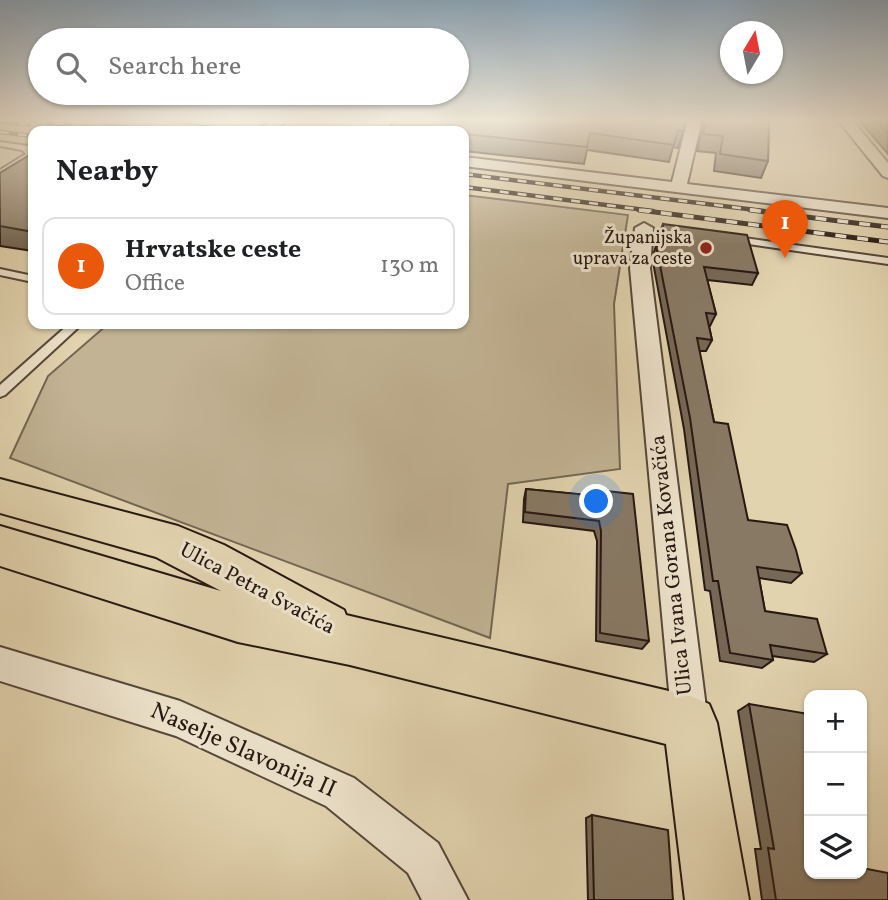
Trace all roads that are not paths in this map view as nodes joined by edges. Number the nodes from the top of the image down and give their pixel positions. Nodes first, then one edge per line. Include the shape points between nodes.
1 (21, 161) edge
2 (685, 161) edge
3 (469, 163) edge
4 (0, 174) edge
5 (678, 188) junction
6 (888, 213) edge
7 (651, 229) dead end
8 (723, 238) edge
9 (888, 261) edge
10 (0, 272) edge
11 (28, 278) edge
12 (70, 329) edge
13 (0, 392) edge
14 (0, 496) edge
15 (0, 546) edge
16 (350, 640) junction
17 (0, 664) edge
18 (690, 723) junction
19 (446, 900) edge
20 (717, 900) edge

1 - 4 lane
2 - 5 street
3 - 5 street
5 - 6 street
7 - 18 street, Ulica Ivana Gorana Kovačića via 640,268
8 - 9 lane
10 - 11 lane
12 - 13 lane
14 - 16 main road, Ulica Petra Svačića via 163,540 208,559
15 - 16 main road, Ulica Petra Svačića via 238,618
16 - 18 main road, Ulica Petra Svačića
17 - 19 street, Naselje Slavonija II via 180,719 340,792 422,858
18 - 20 main road, Ulica Ivana Gorana Kovačića

